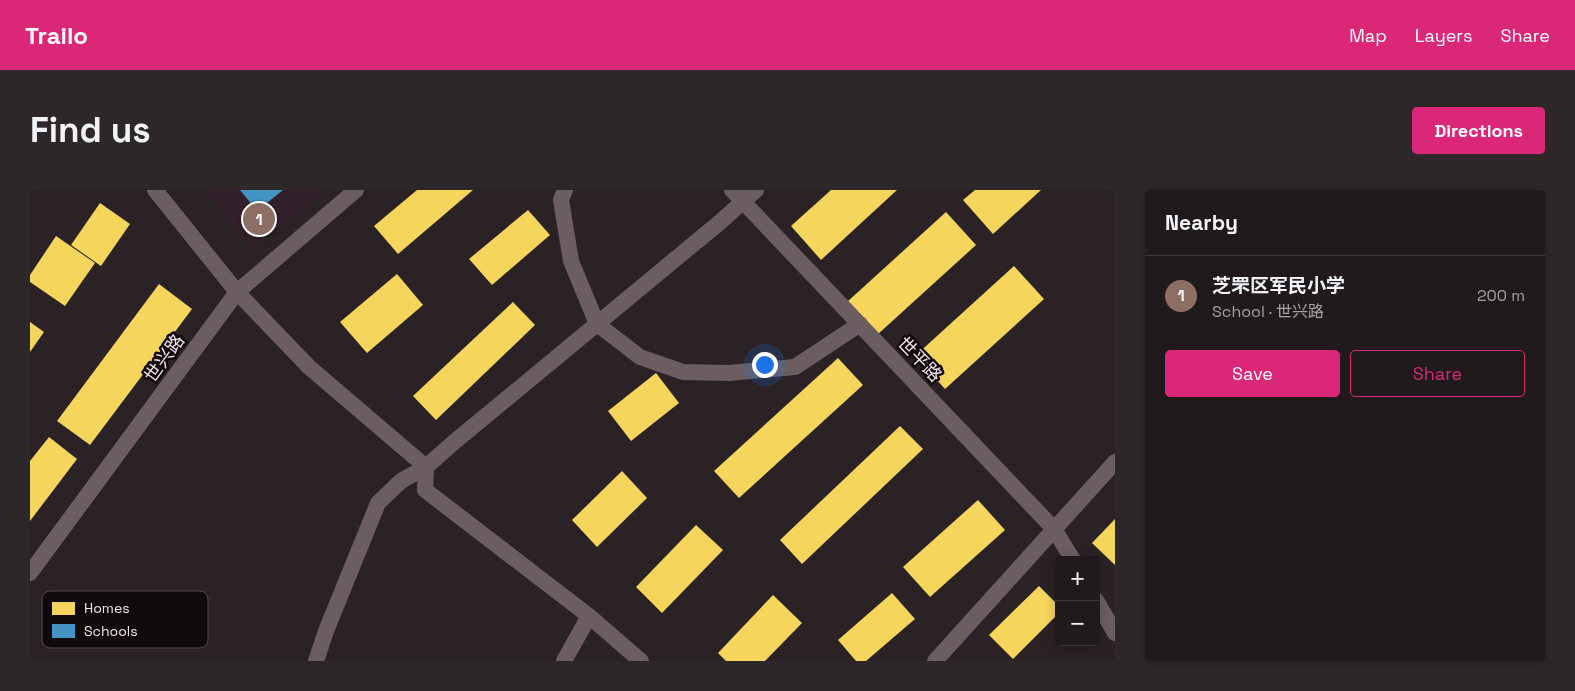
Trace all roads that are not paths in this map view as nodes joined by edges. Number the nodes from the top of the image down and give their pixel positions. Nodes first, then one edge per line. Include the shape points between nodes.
1 (155, 190) edge
2 (356, 190) edge
3 (565, 190) edge
4 (756, 190) edge
5 (738, 196) edge
6 (237, 292) junction
7 (597, 324) junction
8 (860, 324) junction
9 (1115, 462) edge
10 (426, 467) junction
11 (1054, 529) junction
12 (1071, 556) edge
13 (30, 573) edge
14 (1097, 601) edge
15 (589, 616) junction
16 (1115, 632) edge
17 (316, 661) edge
18 (564, 661) edge
19 (641, 661) edge
20 (934, 661) edge

1 - 6 street
2 - 6 street, 世兴路
3 - 7 street via 561,200 571,260
4 - 5 street
5 - 7 street via 719,223
5 - 8 street, 世平路
6 - 10 street via 309,367
6 - 13 street, 世兴路
7 - 8 street via 640,357 683,372 729,374 795,368
7 - 10 street
8 - 11 street, 世平路
9 - 11 street
10 - 15 street via 425,490
10 - 17 street via 401,481 378,503
11 - 12 street, 世平路
11 - 20 street
14 - 16 street
15 - 18 street
15 - 19 street

